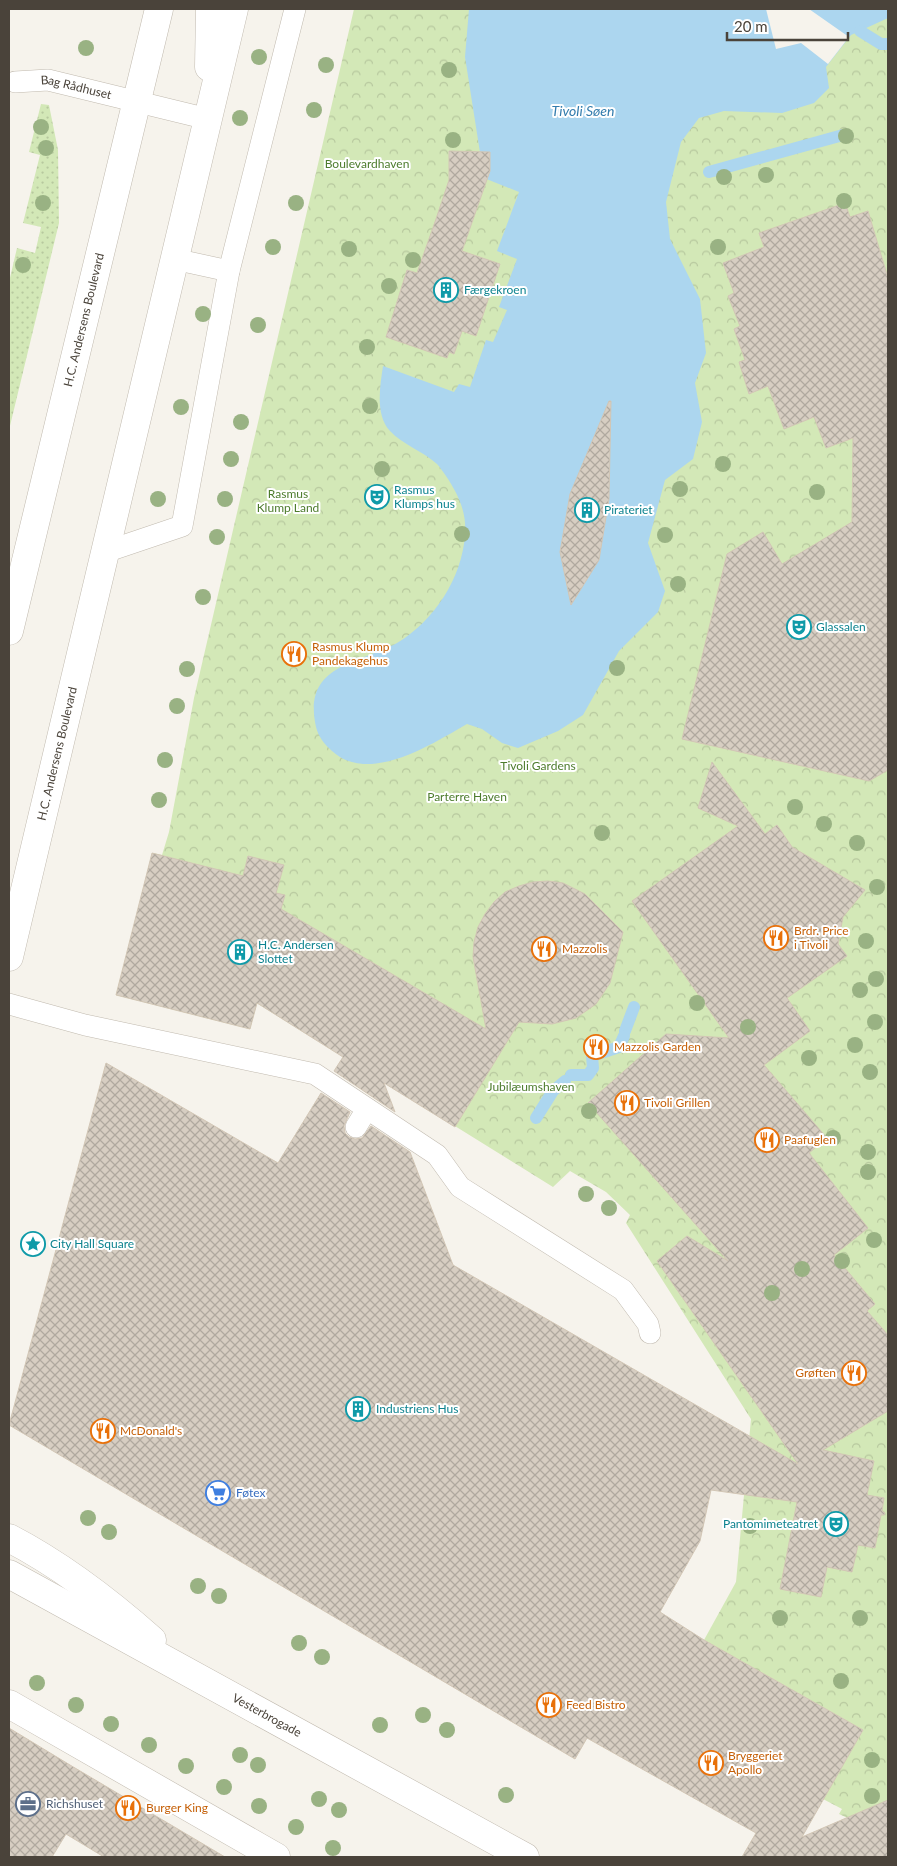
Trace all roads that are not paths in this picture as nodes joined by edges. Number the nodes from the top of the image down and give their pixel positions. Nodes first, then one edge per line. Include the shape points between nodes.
1 (159, 9) edge
2 (210, 9) edge
3 (234, 9) edge
4 (295, 9) edge
5 (15, 82) dead end
6 (138, 102) junction
7 (208, 119) junction
8 (174, 259) junction
9 (229, 271) junction
10 (105, 552) junction
11 (9, 631) edge
12 (9, 957) edge
13 (9, 1004) edge
14 (367, 1109) junction
15 (356, 1127) dead end
16 (650, 1333) dead end
17 (9, 1538) edge
18 (9, 1574) edge
19 (184, 1670) junction
20 (9, 1704) edge
21 (276, 1857) edge
22 (525, 1857) edge

1 - 6 street, H.C. Andersens Boulevard
2 - 7 street
3 - 7 street, H.C. Andersens Boulevard
4 - 9 lane
5 - 6 lane, Bag Rådhuset via 48,80
6 - 7 lane, Bag Rådhuset
6 - 11 street, H.C. Andersens Boulevard
7 - 8 street, H.C. Andersens Boulevard
8 - 9 lane
8 - 10 street, H.C. Andersens Boulevard
9 - 10 lane via 182,526
10 - 12 street, H.C. Andersens Boulevard
13 - 14 lane via 85,1025 315,1074
14 - 15 lane
14 - 16 lane via 437,1155 460,1187 623,1290 648,1324
17 - 19 street via 81,1582 123,1614
18 - 19 street, Vesterbrogade
19 - 22 street, Vesterbrogade
20 - 21 street

